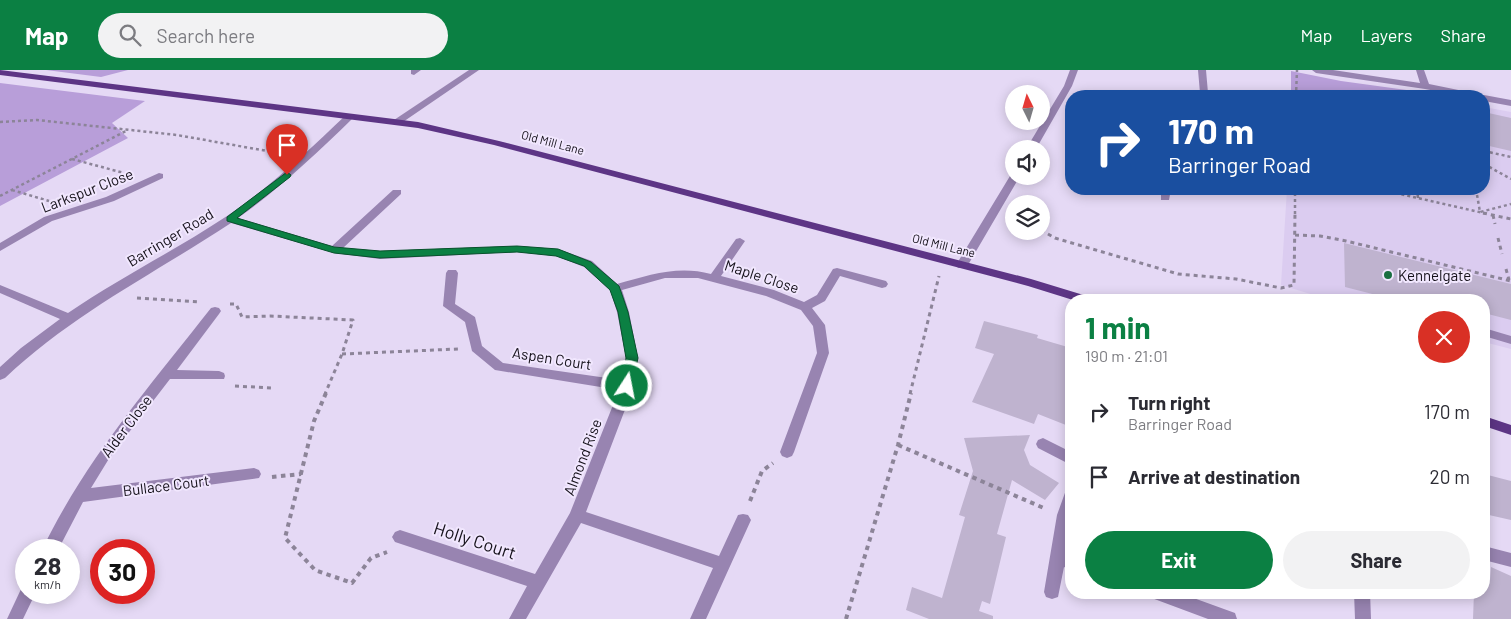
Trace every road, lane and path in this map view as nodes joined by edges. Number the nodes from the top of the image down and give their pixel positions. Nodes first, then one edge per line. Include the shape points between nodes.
1 (475, 70) edge
2 (1074, 70) edge
3 (1202, 70) edge
4 (1297, 70) edge
5 (1316, 70) edge
6 (1420, 70) edge
7 (0, 72) edge
8 (1425, 86) junction
9 (1066, 90) edge
10 (1204, 90) edge
11 (1296, 90) edge
12 (1444, 90) edge
13 (1065, 91) edge
14 (1490, 99) edge
15 (1511, 103) edge
16 (349, 117) junction
17 (0, 122) edge
18 (397, 122) junction
19 (128, 131) junction
20 (1036, 140) edge
21 (1490, 152) edge
22 (1511, 157) edge
23 (306, 158) junction
24 (71, 159) junction
25 (1490, 168) edge
26 (118, 172) dead end
27 (159, 176) dead end
28 (1511, 180) edge
29 (1010, 185) edge
30 (12, 190) junction
31 (397, 192) dead end
32 (1295, 195) edge
33 (1405, 195) edge
34 (1418, 195) edge
35 (1477, 195) edge
36 (0, 196) edge
37 (1418, 198) junction
38 (53, 202) dead end
39 (1511, 204) edge
40 (1480, 212) junction
41 (1493, 214) junction
42 (230, 219) junction
43 (1511, 219) edge
44 (1495, 224) dead end
45 (1050, 235) edge
46 (1294, 235) junction
47 (1498, 238) dead end
48 (740, 241) dead end
49 (0, 248) edge
50 (334, 250) junction
51 (1502, 254) dead end
52 (943, 261) junction
53 (962, 265) junction
54 (1506, 269) dead end
55 (452, 272) dead end
56 (714, 278) junction
57 (1510, 281) edge
58 (882, 284) dead end
59 (615, 288) junction
60 (0, 289) edge
61 (1065, 294) edge
62 (102, 296) junction
63 (201, 302) dead end
64 (228, 304) dead end
65 (805, 307) junction
66 (215, 311) dead end
67 (69, 318) junction
68 (1490, 334) edge
69 (1511, 340) edge
70 (476, 348) junction
71 (342, 354) junction
72 (165, 374) junction
73 (0, 375) edge
74 (219, 376) joint
75 (627, 386) junction
76 (272, 388) dead end
77 (1490, 423) edge
78 (1511, 430) edge
79 (1043, 444) dead end
80 (898, 445) junction
81 (787, 452) dead end
82 (1065, 456) edge
83 (762, 471) dead end
84 (254, 474) dead end
85 (78, 496) junction
86 (745, 514) joint
87 (577, 515) junction
88 (1065, 515) joint
89 (400, 537) dead end
90 (56, 539) edge
91 (417, 542) junction
92 (1490, 555) edge
93 (1511, 560) edge
94 (1065, 561) edge
95 (722, 564) junction
96 (538, 582) junction
97 (1052, 592) dead end
98 (1174, 599) edge
99 (1362, 599) edge
100 (22, 604) edge
101 (15, 619) edge
102 (517, 619) edge
103 (698, 619) edge
104 (846, 619) edge
105 (1230, 619) edge
106 (1363, 619) edge

1 - 18 street
2 - 9 street
3 - 10 street
4 - 11 path
5 - 8 street
6 - 8 street
7 - 16 main road, Old Mill Lane
8 - 12 street
13 - 20 street
14 - 15 street
16 - 18 main road, Old Mill Lane
16 - 23 street, Barringer Road
17 - 19 path via 37,120
18 - 52 main road, Old Mill Lane via 496,143
19 - 23 path via 177,135
19 - 24 path
21 - 22 path
23 - 42 street, Barringer Road
24 - 26 path
24 - 30 path
25 - 28 path
27 - 49 street, Larkspur Close via 110,199 48,219
29 - 53 street
30 - 36 path
30 - 38 path
31 - 50 street
32 - 46 path
33 - 37 path
34 - 37 path
35 - 40 path
37 - 40 path
39 - 40 path
40 - 41 path
41 - 43 path
41 - 44 path
42 - 50 street, Almond Rise
42 - 62 street, Barringer Road
45 - 46 path via 1178,274 1236,279 1281,288 1294,285
46 - 57 path via 1346,240
47 - 51 path
48 - 56 street
50 - 59 street, Almond Rise via 380,255 517,249 558,253 588,264
52 - 53 main road, Old Mill Lane
52 - 80 path
53 - 61 main road, Old Mill Lane
54 - 57 path
55 - 70 street via 450,306 471,320
56 - 59 street, Maple Close via 698,274 665,274
56 - 65 street, Maple Close via 770,293
58 - 65 street via 837,272 821,298
59 - 75 street, Almond Rise via 632,358
60 - 67 street
62 - 63 path
62 - 67 street, Barringer Road
64 - 71 path via 236,304 242,317 353,320
65 - 81 street, Maple Close via 819,325 823,352
66 - 72 street, Alder Close
67 - 73 street, Barringer Road via 18,356
68 - 69 street
70 - 71 path
70 - 75 street, Aspen Court via 500,367
71 - 91 path via 314,421 286,538 315,570 352,583 371,558
72 - 74 street
72 - 85 street, Alder Close via 104,453
74 - 76 path via 212,384
75 - 87 street, Almond Rise
77 - 78 main road
79 - 82 street
80 - 88 path
80 - 104 path
83 - 86 path
84 - 85 street, Bullace Court
85 - 90 street, Alder Close
86 - 95 street
87 - 95 street
87 - 96 street, Almond Rise
88 - 94 street
89 - 91 street, Holly Court
91 - 96 street, Holly Court
92 - 93 street
94 - 97 street
95 - 103 street
96 - 102 street, Almond Rise
98 - 105 street
99 - 106 street
100 - 101 street

